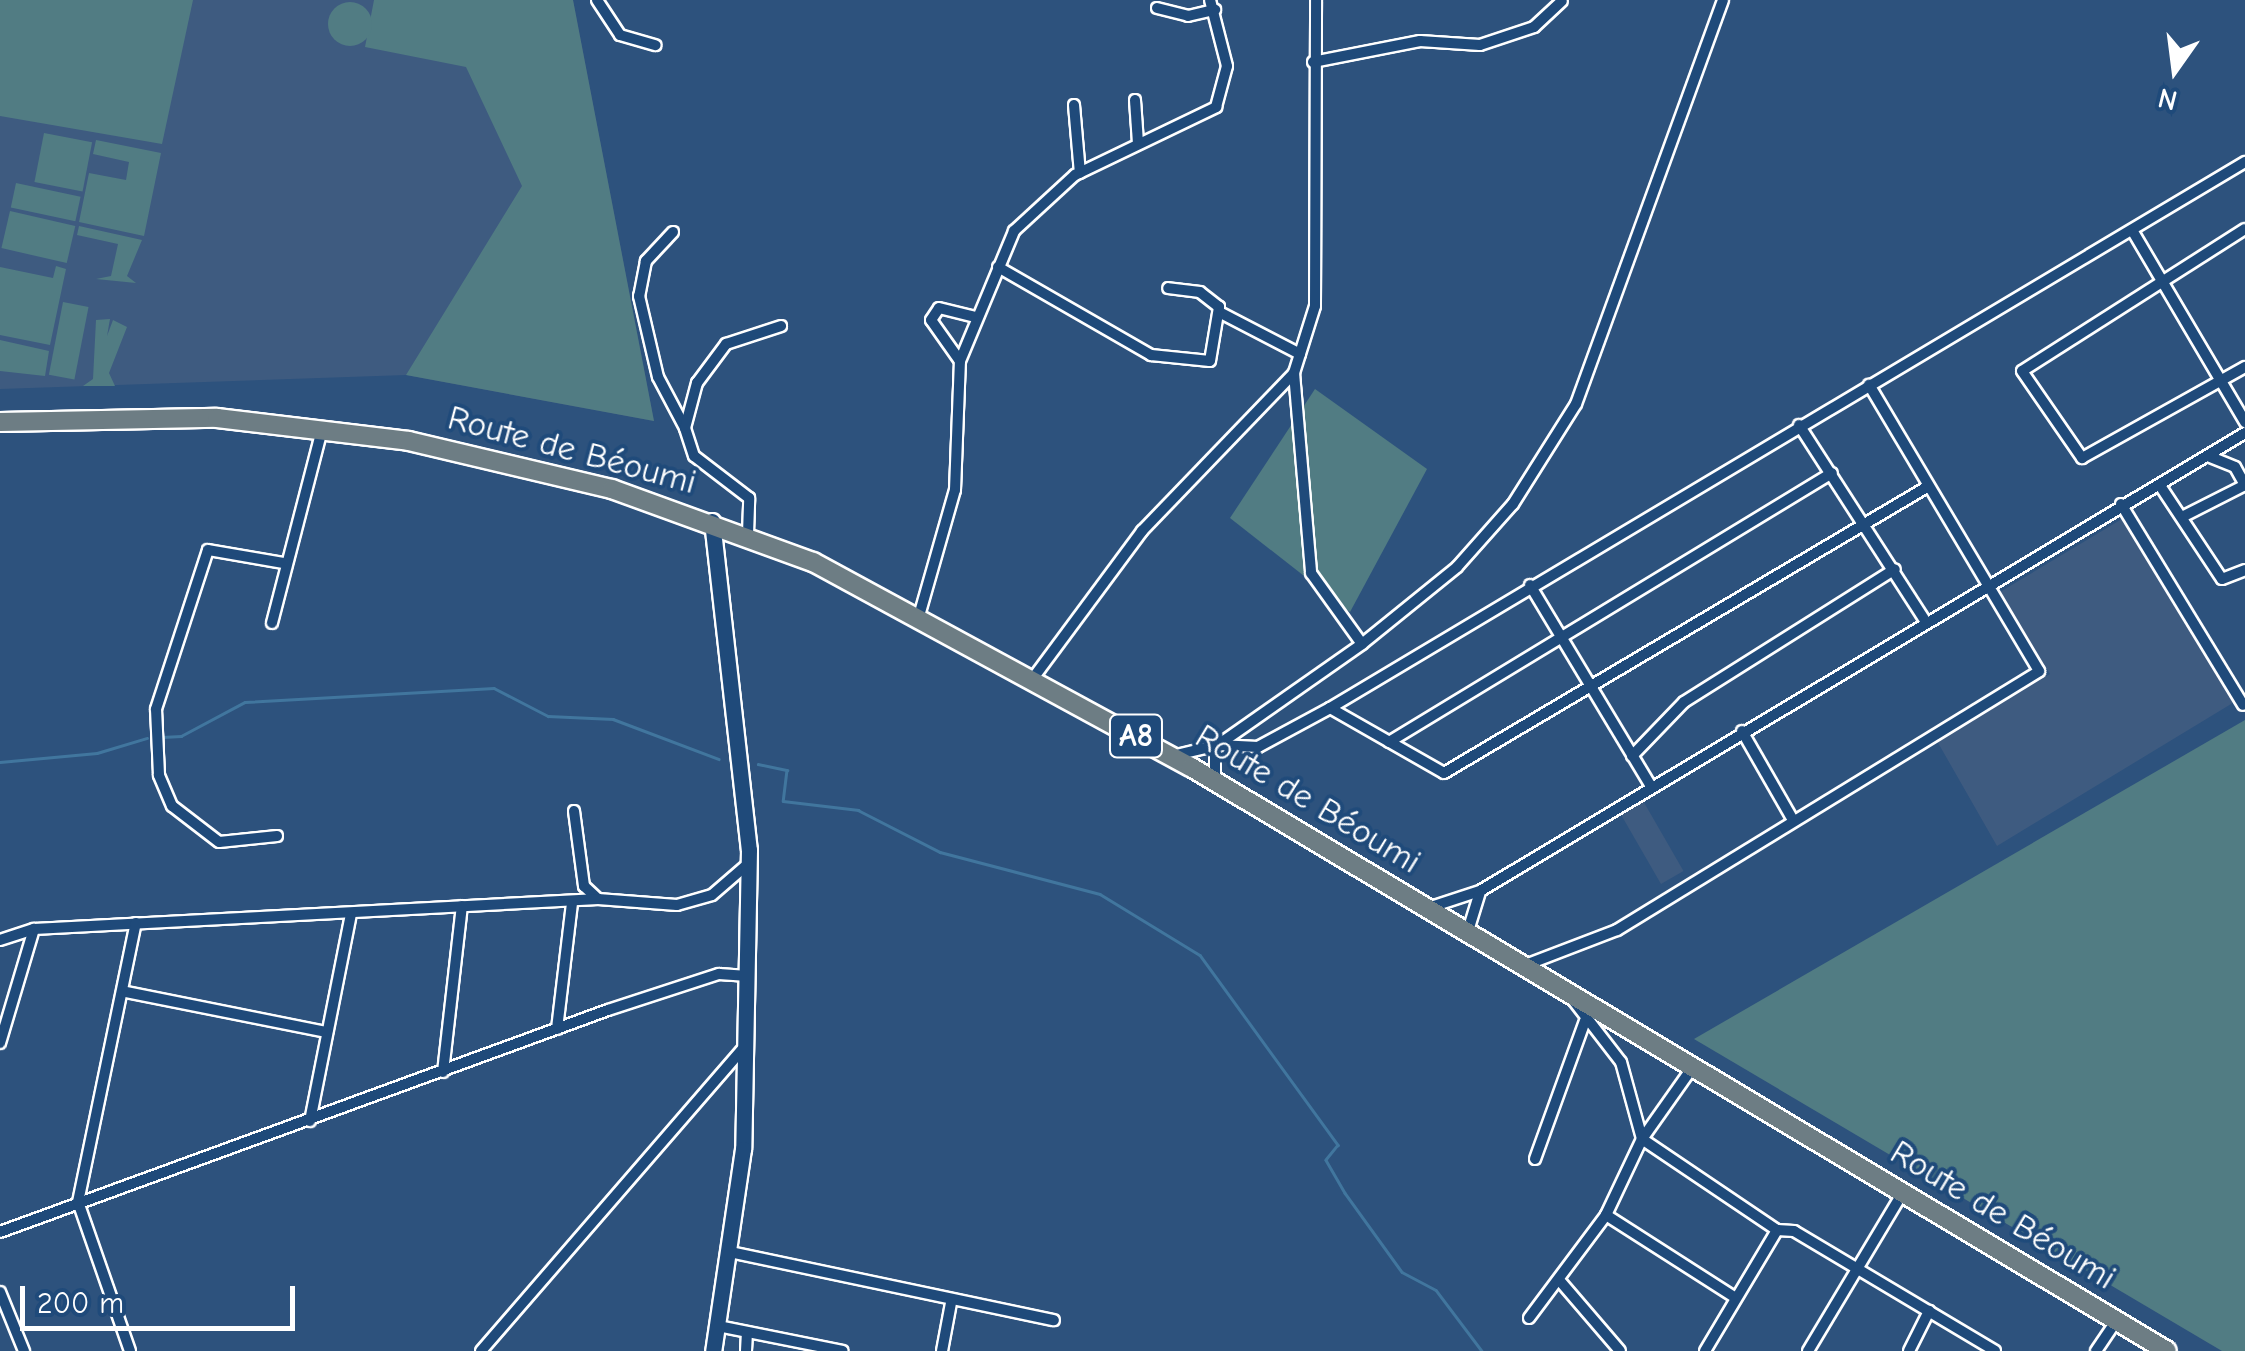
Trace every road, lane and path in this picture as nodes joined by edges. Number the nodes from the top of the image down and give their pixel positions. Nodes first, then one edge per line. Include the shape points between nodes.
1 (597, 0) edge
2 (1316, 0) edge
3 (1723, 0) edge
4 (1562, 1) edge
5 (1212, 5) edge
6 (1157, 8) dead end
7 (656, 45) dead end
8 (1313, 62) junction
9 (1135, 100) dead end
10 (1074, 105) dead end
11 (1138, 143) junction
12 (2245, 162) edge
13 (1080, 174) junction
14 (2245, 229) edge
15 (2132, 230) junction
16 (672, 232) dead end
17 (998, 266) junction
18 (2164, 278) junction
19 (1168, 288) dead end
20 (1221, 313) junction
21 (974, 317) junction
22 (781, 326) dead end
23 (1300, 354) junction
24 (960, 361) junction
25 (2245, 367) edge
26 (1294, 374) junction
27 (2223, 380) junction
28 (1869, 385) junction
29 (0, 422) edge
30 (2245, 422) edge
31 (1799, 426) junction
32 (685, 428) junction
33 (322, 429) junction
34 (2245, 432) edge
35 (2208, 456) junction
36 (1832, 473) junction
37 (2245, 485) edge
38 (1928, 487) junction
39 (2161, 487) junction
40 (2121, 504) junction
41 (2182, 517) junction
42 (712, 521) junction
43 (1868, 522) junction
44 (748, 534) junction
45 (283, 563) junction
46 (1895, 569) junction
47 (2245, 570) edge
48 (1988, 583) junction
49 (1530, 585) junction
50 (919, 616) junction
51 (1926, 622) junction
52 (272, 623) dead end
53 (1560, 637) junction
54 (1362, 644) junction
55 (1034, 677) junction
56 (1591, 685) junction
57 (2243, 705) edge
58 (1330, 708) junction
59 (1742, 731) junction
60 (1388, 742) junction
61 (1216, 745) junction
62 (1170, 756) junction
63 (1632, 756) junction
64 (1215, 782) junction
65 (1650, 785) junction
66 (574, 811) dead end
67 (1793, 820) junction
68 (277, 836) dead end
69 (749, 863) junction
70 (1480, 891) junction
71 (598, 899) junction
72 (572, 903) junction
73 (462, 906) junction
74 (1428, 908) junction
75 (351, 914) junction
76 (136, 923) junction
77 (34, 929) junction
78 (1468, 931) junction
79 (0, 940) edge
80 (1523, 966) junction
81 (748, 976) junction
82 (126, 992) junction
83 (1570, 995) junction
84 (1585, 1021) junction
85 (557, 1030) junction
86 (328, 1032) junction
87 (0, 1043) edge
88 (746, 1045) junction
89 (1692, 1068) junction
90 (443, 1072) junction
91 (310, 1122) junction
92 (1642, 1139) junction
93 (1536, 1159) dead end
94 (1903, 1192) junction
95 (78, 1202) junction
96 (1606, 1215) junction
97 (1777, 1230) junction
98 (0, 1232) edge
99 (730, 1252) junction
100 (1856, 1267) junction
101 (1560, 1282) junction
102 (0, 1292) edge
103 (1734, 1297) junction
104 (951, 1303) junction
105 (1929, 1311) junction
106 (1529, 1318) dead end
107 (1054, 1320) dead end
108 (2116, 1321) junction
109 (718, 1326) junction
110 (747, 1332) junction
111 (771, 1337) junction
112 (2164, 1350) edge
113 (24, 1351) edge
114 (130, 1351) edge
115 (481, 1351) edge
116 (713, 1351) edge
117 (746, 1351) edge
118 (770, 1351) edge
119 (843, 1351) edge
120 (942, 1351) edge
121 (1620, 1351) edge
122 (1705, 1351) edge
123 (1808, 1351) edge
124 (1909, 1351) edge
125 (1995, 1351) edge
126 (2096, 1351) edge

1 - 7 street via 620,35
2 - 8 street
3 - 54 street via 1576,404 1512,504 1456,568
4 - 8 street via 1534,27 1480,45 1420,41
5 - 6 street via 1188,16
5 - 11 street via 1227,66 1221,99
8 - 23 street via 1317,271
9 - 11 street
10 - 13 street
11 - 13 street
12 - 15 street
13 - 17 street via 1025,214
14 - 18 street
15 - 18 street
15 - 28 street
16 - 32 street via 646,261 639,296 658,377
17 - 20 street via 1079,320 1195,364 1216,353
17 - 21 street
18 - 27 street
18 - 27 street via 2025,363 2026,379 2082,458
19 - 20 street via 1200,292
20 - 23 street
21 - 24 street
21 - 24 street via 946,308 932,320
22 - 32 street via 726,344 696,382
23 - 26 street
24 - 50 street via 956,490
25 - 27 street
26 - 54 street via 1311,573
26 - 55 street via 1142,531
27 - 30 street
28 - 31 street
28 - 38 street
29 - 33 main road, Route de Béoumi / A8 via 218,418
31 - 36 street
31 - 49 street
32 - 44 street via 694,456 749,498
33 - 42 main road, Route de Béoumi / A8 via 516,464
33 - 45 street
34 - 35 street
35 - 37 street via 2235,467
35 - 39 street
36 - 43 street
36 - 53 street
37 - 41 street
38 - 43 street
38 - 48 street
39 - 40 street
39 - 41 street
40 - 48 street
40 - 57 street
41 - 47 street via 2222,579
42 - 44 main road, Route de Béoumi / A8
42 - 69 main road
43 - 46 street
43 - 56 street
44 - 50 main road, Route de Béoumi / A8
45 - 52 street
45 - 68 street via 208,550 156,708 159,775 172,806 220,842
46 - 51 street
46 - 63 street via 1684,702
48 - 51 street
48 - 67 street via 2039,671
49 - 53 street
49 - 58 street
50 - 55 main road, Route de Béoumi / A8
51 - 59 street
53 - 56 street
53 - 60 street
54 - 61 street
55 - 62 main road, Route de Béoumi / A8
56 - 60 street via 1444,773
56 - 63 street
58 - 60 street
58 - 61 street via 1258,748
59 - 65 street
59 - 67 street
61 - 62 street
61 - 64 street
62 - 64 main road, Route de Béoumi / A8
63 - 65 street
64 - 74 main road, Route de Béoumi / A8
65 - 70 street
66 - 71 street via 584,886
67 - 80 street via 1617,930
69 - 71 street via 712,895 678,904
69 - 81 main road
70 - 74 street
70 - 78 street
71 - 72 street
72 - 73 street
72 - 85 street
73 - 75 street
73 - 90 street
74 - 78 main road, Route de Béoumi / A8
75 - 76 street
75 - 86 street
76 - 77 street
76 - 82 street
77 - 79 street
77 - 87 street
78 - 80 main road, Route de Béoumi / A8
80 - 83 main road, Route de Béoumi / A8
81 - 85 street via 719,974
81 - 88 main road
82 - 86 street
82 - 95 street
83 - 84 street
83 - 89 main road, Route de Béoumi / A8
84 - 92 street via 1622,1062
84 - 93 street
85 - 90 street
86 - 91 street
88 - 99 main road
88 - 115 street
89 - 92 street
89 - 94 main road, Route de Béoumi / A8
90 - 91 street
91 - 95 street
92 - 96 street
92 - 97 street
94 - 100 street
94 - 108 main road, Route de Béoumi / A8
95 - 98 street
95 - 114 street
96 - 101 street
96 - 103 street
97 - 100 street
97 - 103 street
99 - 104 street
99 - 109 main road
100 - 105 street
100 - 123 street
101 - 106 street
101 - 121 street
102 - 113 street
103 - 122 street
104 - 107 street
104 - 120 street
105 - 124 street
105 - 125 street
108 - 112 main road, Route de Béoumi / A8
108 - 126 street
109 - 110 street
109 - 116 main road
110 - 111 street
110 - 117 street
111 - 118 street
111 - 119 street

